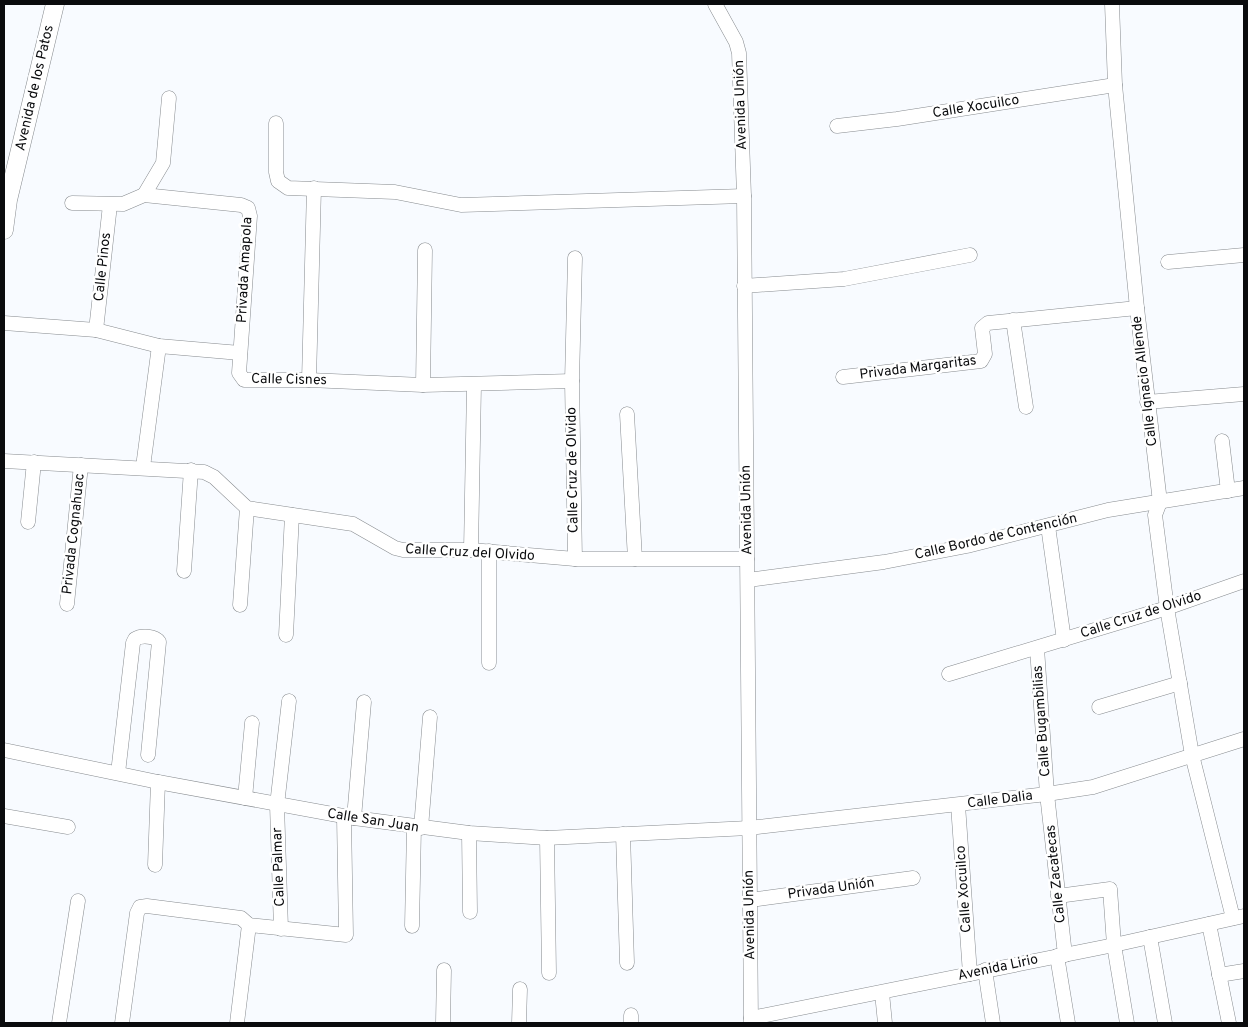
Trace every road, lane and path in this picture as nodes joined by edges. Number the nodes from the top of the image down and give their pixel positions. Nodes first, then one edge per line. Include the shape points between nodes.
1 (55, 4) edge
2 (715, 4) edge
3 (1112, 4) edge
4 (1115, 85) junction
5 (169, 98) dead end
6 (276, 123) dead end
7 (837, 126) dead end
8 (314, 188) junction
9 (144, 195) junction
10 (744, 196) junction
11 (6, 200) edge
12 (72, 203) dead end
13 (110, 205) junction
14 (4, 230) edge
15 (424, 250) dead end
16 (970, 255) dead end
17 (1244, 255) edge
18 (575, 258) dead end
19 (1168, 262) dead end
20 (744, 286) junction
21 (1137, 308) junction
22 (1013, 320) junction
23 (4, 322) edge
24 (96, 330) junction
25 (159, 346) junction
26 (240, 353) junction
27 (843, 377) dead end
28 (309, 380) junction
29 (572, 381) junction
30 (423, 385) junction
31 (474, 385) junction
32 (1244, 394) edge
33 (1147, 402) junction
34 (1026, 407) dead end
35 (627, 414) dead end
36 (1222, 441) dead end
37 (4, 461) edge
38 (34, 462) junction
39 (81, 465) junction
40 (143, 467) junction
41 (191, 470) junction
42 (1244, 488) edge
43 (1228, 491) junction
44 (1160, 502) junction
45 (247, 508) junction
46 (292, 515) junction
47 (28, 522) dead end
48 (1048, 526) junction
49 (471, 550) junction
50 (489, 551) junction
51 (575, 559) junction
52 (635, 559) junction
53 (747, 559) junction
54 (184, 571) dead end
55 (748, 580) junction
56 (1244, 581) edge
57 (67, 604) dead end
58 (240, 605) dead end
59 (1167, 608) junction
60 (286, 635) dead end
61 (1064, 640) junction
62 (1037, 648) junction
63 (489, 663) dead end
64 (949, 674) dead end
65 (1180, 683) junction
66 (289, 701) dead end
67 (364, 702) dead end
68 (1099, 706) dead end
69 (430, 717) dead end
70 (252, 723) dead end
71 (1244, 739) edge
72 (4, 750) edge
73 (148, 755) dead end
74 (1192, 755) junction
75 (118, 773) junction
76 (158, 782) junction
77 (1047, 794) junction
78 (245, 798) junction
79 (277, 805) junction
80 (958, 805) junction
81 (4, 816) edge
82 (349, 817) junction
83 (68, 827) dead end
84 (418, 828) junction
85 (749, 828) junction
86 (469, 833) junction
87 (623, 834) junction
88 (547, 838) junction
89 (155, 865) dead end
90 (912, 878) dead end
91 (1058, 896) junction
92 (750, 900) junction
93 (78, 902) dead end
94 (470, 912) dead end
95 (1238, 917) edge
96 (1209, 924) junction
97 (249, 925) junction
98 (412, 926) dead end
99 (281, 929) junction
100 (1150, 937) junction
101 (1114, 945) junction
102 (1061, 955) junction
103 (627, 963) dead end
104 (444, 970) dead end
105 (985, 970) junction
106 (1244, 971) edge
107 (549, 973) dead end
108 (970, 974) junction
109 (1219, 976) junction
110 (520, 989) dead end
111 (882, 993) junction
112 (751, 1021) edge
113 (59, 1023) edge
114 (122, 1023) edge
115 (237, 1023) edge
116 (443, 1023) edge
117 (520, 1023) edge
118 (885, 1023) edge
119 (993, 1023) edge
120 (1068, 1023) edge
121 (1127, 1023) edge
122 (1165, 1023) edge
123 (1229, 1023) edge

1 - 11 main road, Avenida de los Patos
2 - 10 street, Avenida Unión via 739,54
3 - 4 street, Calle Ignacio Allende
4 - 7 street, Calle Xocuilco
4 - 21 street, Calle Ignacio Allende
5 - 9 street via 163,163
6 - 8 street via 278,181 288,188
8 - 10 street via 395,192 461,205
8 - 28 street
9 - 13 street via 123,204
9 - 26 street, Privada Amapola via 245,206 249,212
10 - 20 street, Avenida Unión
11 - 14 main road, Avenida de los Patos
12 - 13 street
13 - 24 street, Calle Pinos
15 - 30 street
16 - 20 street via 844,279
17 - 19 street
18 - 29 street, Calle Cruz de Olvido
20 - 53 street, Avenida Unión
21 - 22 street, Privada Margaritas
21 - 33 street, Calle Ignacio Allende
22 - 27 street, Privada Margaritas via 983,326 985,354 982,361
22 - 34 street
23 - 24 street
24 - 25 street
25 - 26 street
25 - 40 street
26 - 28 street, Calle Cisnes via 239,373 244,380
28 - 30 street, Calle Cisnes
29 - 31 street, Calle Cisnes
29 - 51 street, Calle Cruz de Olvido
30 - 31 street, Calle Cisnes
31 - 49 street
32 - 33 street
33 - 44 street, Calle Ignacio Allende
35 - 52 street
36 - 43 street
37 - 38 street
38 - 39 street
38 - 47 street
39 - 40 street
39 - 57 street, Privada Cognahuac
40 - 41 street
41 - 45 street via 214,477
41 - 54 street
42 - 43 street, Calle Bordo de Contención
43 - 44 street, Calle Bordo de Contención
44 - 48 street, Calle Bordo de Contención via 1108,510
44 - 59 street, Calle Ignacio Allende via 1155,515
45 - 46 street, Calle Cruz del Olvido
45 - 58 street
46 - 49 street, Calle Cruz del Olvido via 353,524 403,550
46 - 60 street
48 - 55 street, Calle Bordo de Contención via 884,562
48 - 61 street
49 - 50 street, Calle Cruz del Olvido
50 - 51 street, Calle Cruz del Olvido
50 - 63 street
51 - 52 street, Calle Cruz del Olvido
52 - 53 street, Calle Cruz del Olvido
53 - 55 street, Avenida Unión
55 - 85 street, Avenida Unión
56 - 59 street, Calle Cruz de Olvido
59 - 61 street, Calle Cruz de Olvido
59 - 65 street, Calle Ignacio Allende
61 - 62 street, Calle Cruz de Olvido
62 - 64 street, Calle Cruz de Olvido
62 - 77 street, Calle Bugambilias
65 - 68 street
65 - 74 street, Calle Ignacio Allende
66 - 79 street, Calle Palmar
67 - 82 street
69 - 84 street
70 - 78 street
71 - 74 street, Calle Dalia
72 - 75 street, Calle San Juan
73 - 75 street via 158,640 140,636 135,638
74 - 77 street, Calle Dalia via 1093,787
74 - 95 street
75 - 76 street, Calle San Juan
76 - 78 street, Calle San Juan
76 - 89 street
77 - 80 street, Calle Dalia
77 - 91 street, Calle Zacatecas
78 - 79 street, Calle San Juan
79 - 82 street, Calle San Juan
79 - 99 street, Calle Palmar
80 - 85 street, Calle Dalia
80 - 108 street, Calle Xocuilco
81 - 83 street
82 - 84 street, Calle San Juan
82 - 99 street via 346,936
84 - 86 street, Calle San Juan
84 - 98 street
85 - 87 street, Calle San Juan
85 - 92 street, Avenida Unión
86 - 88 street, Calle San Juan
86 - 94 street
87 - 88 street, Calle San Juan
87 - 103 street
88 - 107 street
90 - 92 street, Privada Unión
91 - 101 street via 1110,890
91 - 102 street, Calle Zacatecas
92 - 112 street, Avenida Unión
93 - 113 street
95 - 96 street, Avenida Lirio
96 - 100 street, Avenida Lirio
96 - 109 street
97 - 99 street
97 - 114 street via 241,918 140,907
97 - 115 street
100 - 101 street, Avenida Lirio
100 - 122 street
101 - 102 street, Avenida Lirio
101 - 121 street
102 - 105 street, Avenida Lirio
102 - 120 street, Calle Zacatecas
104 - 116 street
105 - 108 street, Avenida Lirio
105 - 119 street
106 - 109 street
108 - 111 street, Avenida Lirio
109 - 123 street
110 - 117 street
111 - 112 street, Avenida Lirio
111 - 118 street

